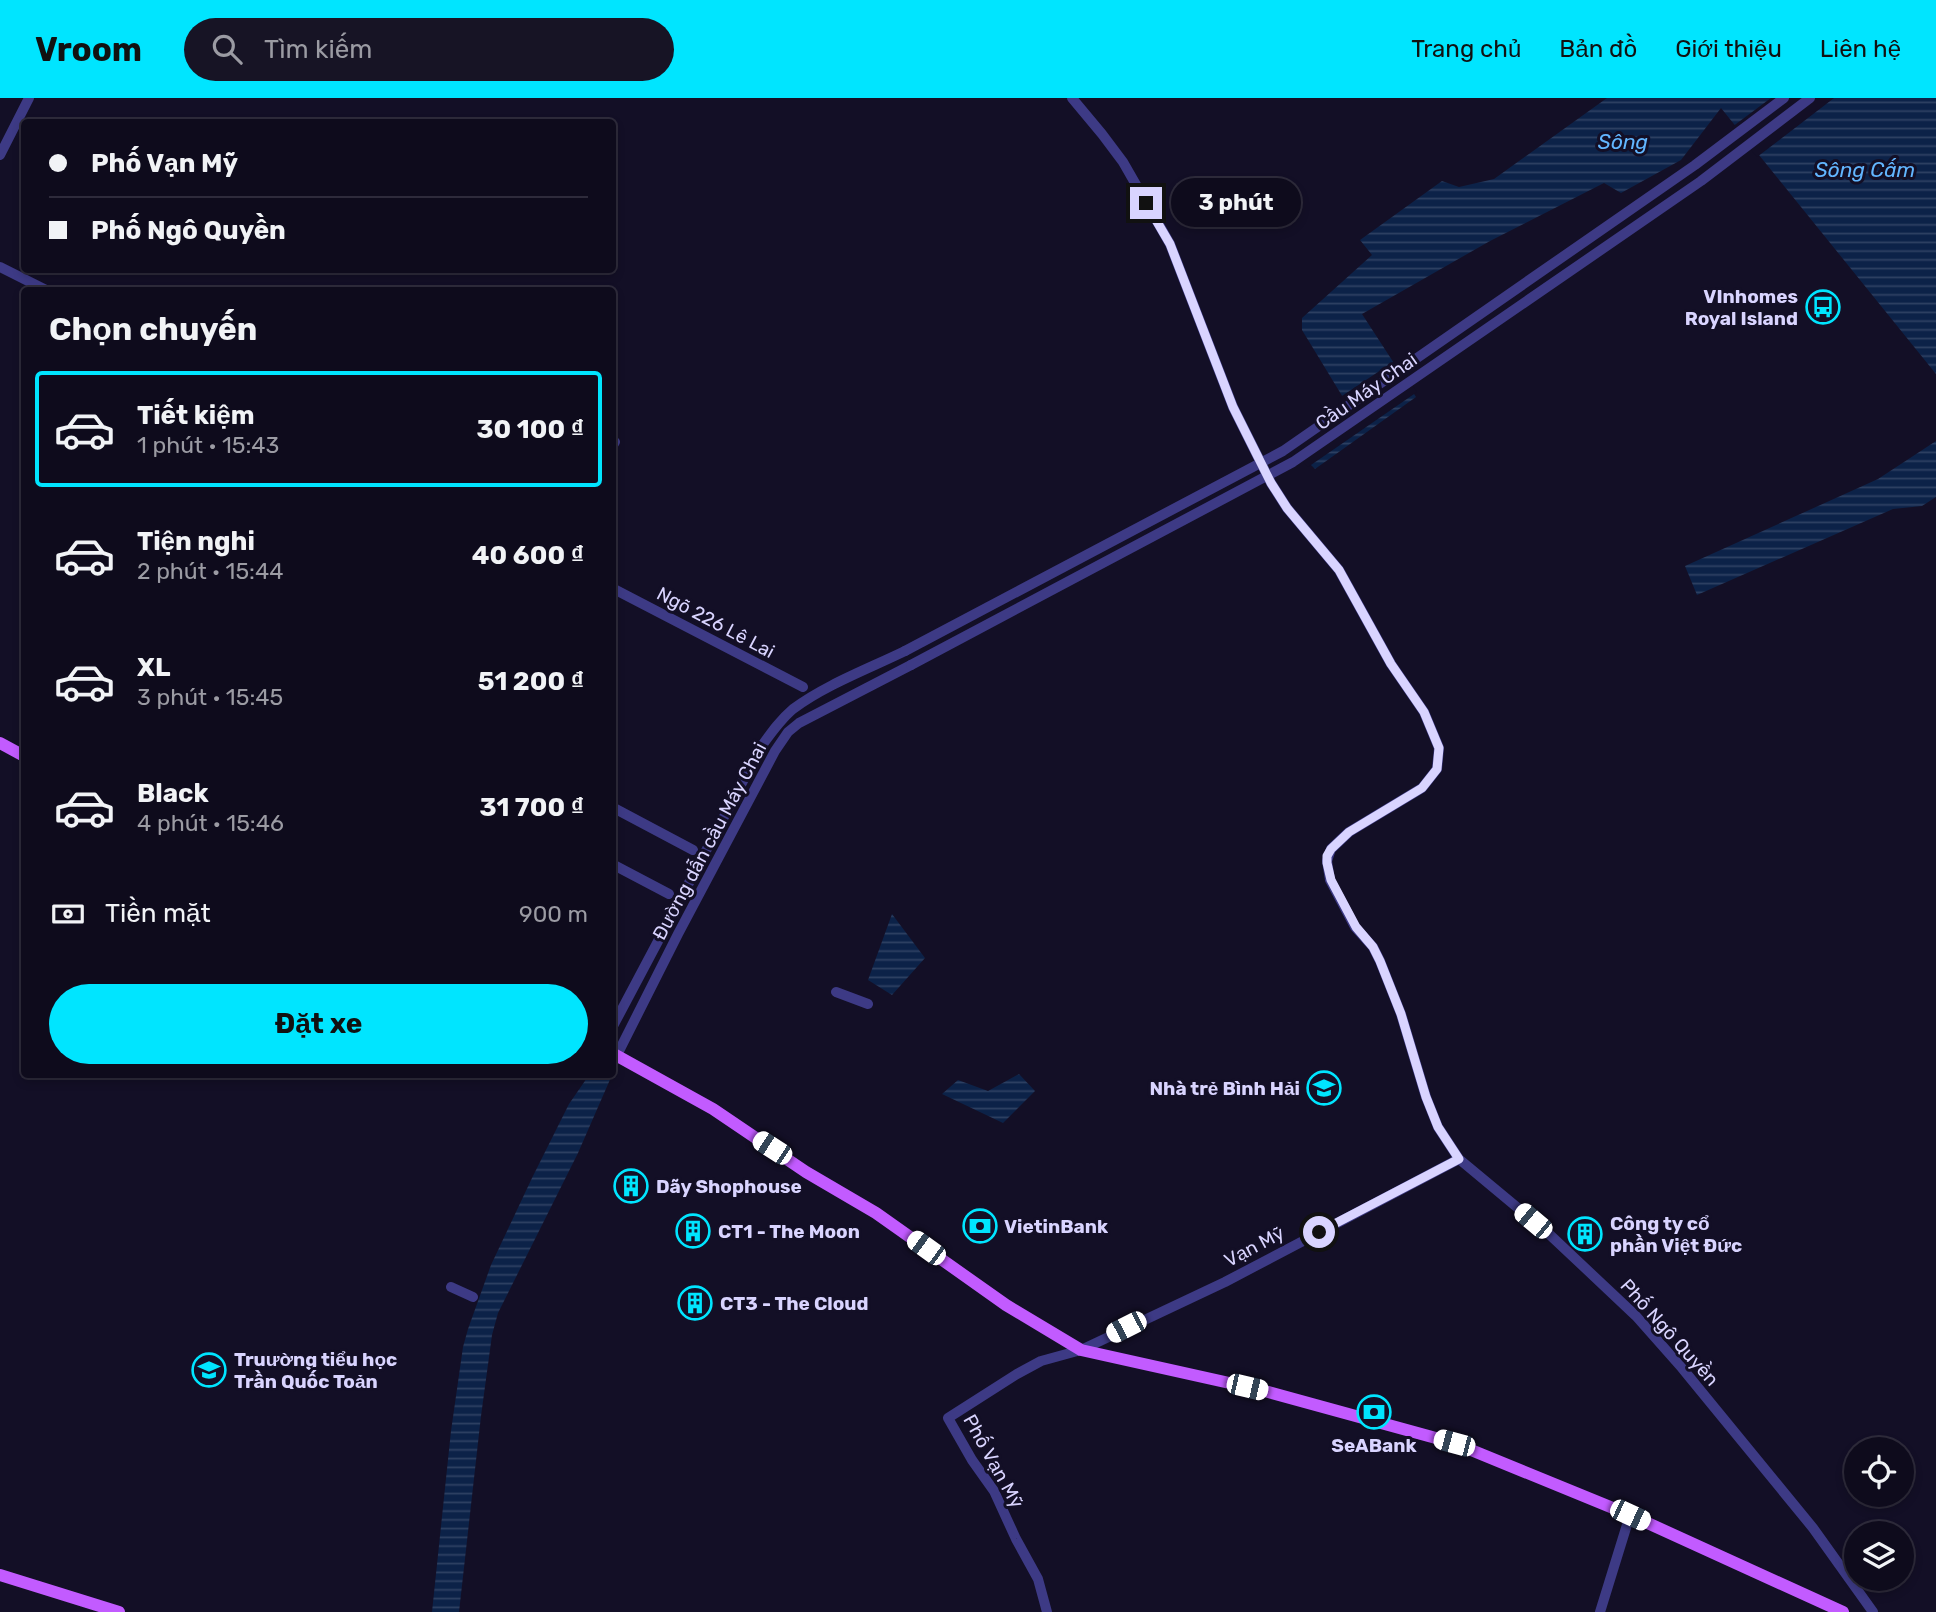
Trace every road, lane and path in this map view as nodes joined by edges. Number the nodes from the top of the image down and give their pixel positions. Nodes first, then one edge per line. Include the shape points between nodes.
1 (29, 98) edge
2 (1072, 98) edge
3 (1784, 98) edge
4 (1810, 98) edge
5 (0, 155) edge
6 (0, 267) edge
7 (40, 287) edge
8 (616, 590) edge
9 (905, 651) joint
10 (911, 665) joint
11 (803, 687) dead end
12 (0, 743) edge
13 (21, 755) edge
14 (616, 809) edge
15 (693, 850) dead end
16 (616, 866) edge
17 (670, 894) dead end
18 (836, 992) dead end
19 (868, 1004) dead end
20 (616, 1020) edge
21 (616, 1052) edge
22 (616, 1055) edge
23 (1459, 1159) junction
24 (1225, 1282) joint
25 (451, 1287) dead end
26 (473, 1297) dead end
27 (1081, 1350) junction
28 (1630, 1515) junction
29 (0, 1574) edge
30 (120, 1612) edge
31 (1047, 1612) edge
32 (1600, 1612) edge
33 (1843, 1612) edge
34 (1873, 1612) edge

1 - 5 street
2 - 23 street, Phố Ngô Quyền via 1123,162 1170,244 1233,407 1271,483 1339,570 1391,664 1424,712 1439,748 1437,769 1422,788 1349,832 1331,849 1327,863 1356,927 1380,961 1426,1097 1438,1127
3 - 9 street, Cầu Máy Chai, bridge via 1695,165 1283,451
4 - 10 street, Cầu Máy Chai, bridge via 1701,181 1293,462
6 - 7 street
8 - 11 street, Ngõ 226 Lê Lai
9 - 20 street, Đường dẫn cầu Máy Chai via 813,696 776,726
10 - 21 street, Đường dẫn cầu Máy Chai via 788,732
12 - 13 main road
14 - 15 street
16 - 17 street
18 - 19 street
22 - 27 main road via 876,1213 1006,1305
23 - 24 street, Vạn Mỹ
23 - 34 street, Phố Ngô Quyền via 1549,1234 1636,1317 1813,1528
24 - 27 street, Phố Vạn Mỹ
25 - 26 street
27 - 28 main road via 1261,1390 1454,1443
27 - 31 street, Phố Vạn Mỹ via 1017,1374 948,1418 994,1491 1038,1579
28 - 32 street
28 - 33 main road
29 - 30 main road

